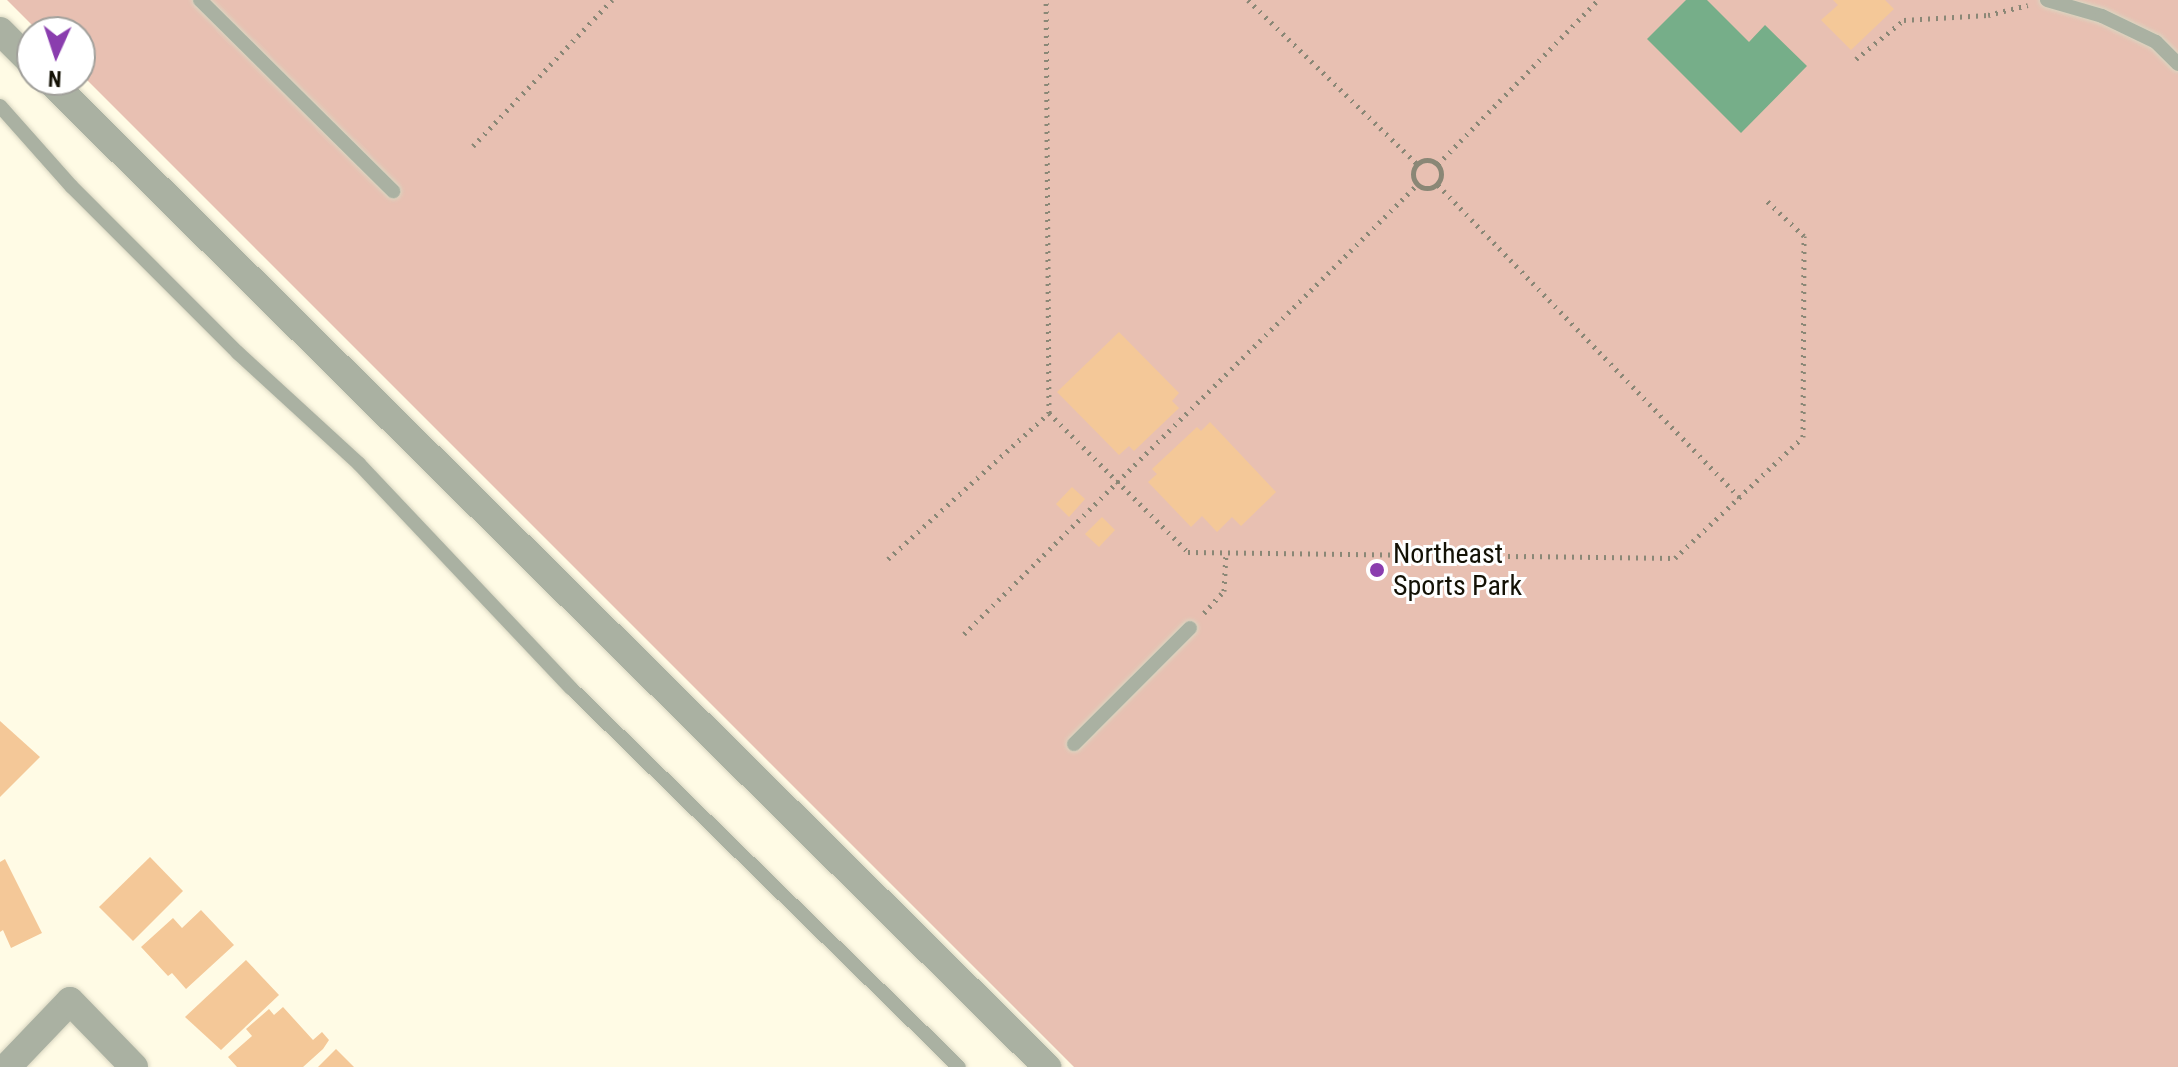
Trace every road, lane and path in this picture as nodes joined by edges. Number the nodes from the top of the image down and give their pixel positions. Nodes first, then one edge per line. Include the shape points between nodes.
1 (200, 0) edge
2 (612, 0) edge
3 (1046, 0) edge
4 (1248, 0) edge
5 (1598, 0) edge
6 (2047, 0) edge
7 (2031, 4) dead end
8 (0, 31) edge
9 (16, 47) edge
10 (1856, 59) dead end
11 (2178, 64) edge
12 (65, 96) edge
13 (0, 106) edge
14 (473, 146) dead end
15 (1417, 164) junction
16 (1438, 164) junction
17 (1417, 185) junction
18 (1438, 185) junction
19 (393, 191) dead end
20 (1764, 198) dead end
21 (1049, 413) junction
22 (1117, 481) junction
23 (1739, 497) junction
24 (1226, 552) junction
25 (888, 559) dead end
26 (1190, 628) joint
27 (964, 634) dead end
28 (1074, 744) dead end
29 (7, 1067) edge
30 (134, 1067) edge
31 (959, 1067) edge
32 (1047, 1067) edge

1 - 19 lane
2 - 14 path
3 - 21 path
4 - 15 path
5 - 16 path
6 - 11 lane via 2102,16 2156,42
7 - 10 path via 1988,15 1904,20
8 - 9 street
12 - 32 street
13 - 31 lane via 72,187 238,353 359,464 571,688
15 - 16 path
15 - 17 path
16 - 18 path
17 - 18 path
17 - 22 path
18 - 23 path
20 - 23 path via 1804,236 1803,437
21 - 22 path
21 - 25 path
22 - 24 path via 1188,552
22 - 27 path
23 - 24 path via 1675,558
24 - 26 path via 1224,591
26 - 28 lane
29 - 30 street via 70,1001

